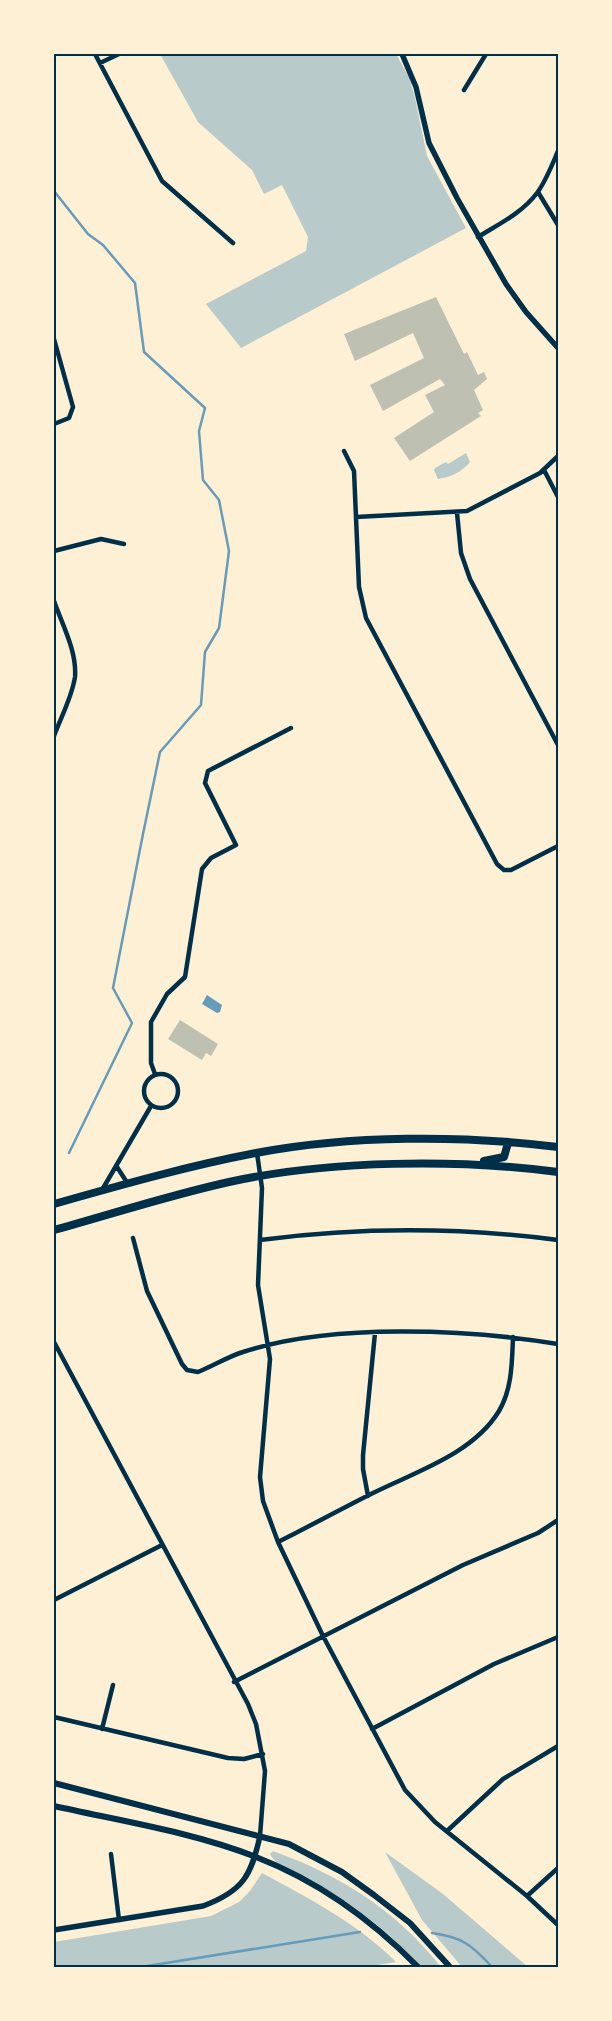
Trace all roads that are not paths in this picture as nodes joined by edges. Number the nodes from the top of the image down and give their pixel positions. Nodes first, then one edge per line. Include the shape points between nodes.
1 (95, 54) edge
2 (118, 54) edge
3 (402, 54) edge
4 (486, 54) edge
5 (100, 63) junction
6 (464, 90) dead end
7 (558, 152) edge
8 (538, 192) junction
9 (558, 225) edge
10 (478, 237) junction
11 (233, 243) dead end
12 (54, 339) edge
13 (558, 348) edge
14 (54, 424) edge
15 (344, 451) dead end
16 (558, 456) edge
17 (544, 470) junction
18 (558, 497) edge
19 (457, 513) junction
20 (356, 518) junction
21 (124, 544) dead end
22 (54, 551) edge
23 (54, 601) edge
24 (291, 728) dead end
25 (54, 736) edge
26 (558, 745) edge
27 (558, 846) edge
28 (155, 1074) junction
29 (152, 1106) junction
30 (508, 1143) junction
31 (558, 1148) edge
32 (257, 1153) junction
33 (445, 1164) junction
34 (117, 1167) junction
35 (558, 1172) edge
36 (260, 1176) junction
37 (128, 1184) junction
38 (101, 1191) junction
39 (54, 1204) edge
40 (54, 1230) edge
41 (133, 1238) dead end
42 (260, 1240) junction
43 (558, 1240) edge
44 (375, 1334) junction
45 (513, 1337) junction
46 (54, 1342) edge
47 (558, 1344) edge
48 (269, 1345) junction
49 (368, 1496) junction
50 (558, 1520) edge
51 (278, 1542) junction
52 (162, 1545) junction
53 (54, 1600) edge
54 (323, 1636) junction
55 (558, 1637) edge
56 (234, 1682) junction
57 (113, 1685) dead end
58 (54, 1717) edge
59 (102, 1729) junction
60 (372, 1729) junction
61 (558, 1746) edge
62 (263, 1754) junction
63 (54, 1783) edge
64 (54, 1806) edge
65 (447, 1831) junction
66 (260, 1836) junction
67 (110, 1854) dead end
68 (255, 1856) junction
69 (558, 1868) edge
70 (527, 1896) junction
71 (119, 1920) junction
72 (558, 1925) edge
73 (54, 1930) edge
74 (418, 1967) edge
75 (450, 1967) edge

1 - 5 street
2 - 5 street
3 - 10 street via 416,87 429,143
4 - 6 street
5 - 11 street via 162,181
7 - 8 street
8 - 9 street
8 - 10 street via 510,218
10 - 13 street via 526,312
12 - 14 street via 73,407 68,418
15 - 20 street via 354,471
16 - 17 street
17 - 18 street
17 - 19 street via 471,509
19 - 20 street
19 - 26 street via 460,546 467,571
20 - 27 street via 359,587 368,623 497,864 504,870 514,869
21 - 22 street via 100,539
23 - 25 street via 68,641 75,675
24 - 28 street via 208,771 205,784 236,845 211,858 202,868 185,977 167,994 151,1022 151,1063
28 - 29 street via 144,1086 144,1097
28 - 29 street via 172,1078 178,1094 168,1107
29 - 34 street
30 - 31 main road
30 - 32 main road via 406,1139
30 - 33 main road via 504,1157 496,1161 453,1161
32 - 36 street
32 - 37 main road
33 - 35 main road
33 - 36 main road via 357,1167
34 - 37 street
34 - 38 street
36 - 40 main road
36 - 42 street
37 - 38 main road
38 - 39 main road
41 - 48 street via 147,1290 177,1356 187,1370 198,1372 238,1354
42 - 43 street via 387,1229 453,1229
42 - 48 street via 258,1285
44 - 45 street via 455,1333
44 - 48 street via 342,1334
44 - 49 street via 363,1455
45 - 47 street
45 - 49 street via 509,1386 492,1421 479,1435 447,1456
46 - 52 street
48 - 51 street via 270,1376 260,1477 263,1501
49 - 51 street
50 - 54 street via 538,1533 463,1565
51 - 54 street
52 - 53 street
52 - 56 street
54 - 56 street
54 - 60 street
55 - 60 street via 494,1664
56 - 62 street via 248,1704
57 - 59 street
58 - 59 street
59 - 62 street via 228,1758 244,1759
60 - 65 street via 405,1790
61 - 65 street via 503,1779
62 - 66 street via 265,1794
63 - 66 main road
64 - 68 main road
65 - 70 street
66 - 68 street
66 - 75 main road via 289,1844 362,1886 410,1923
67 - 71 street
68 - 71 street via 251,1870 239,1887 220,1900 203,1906
68 - 74 main road via 290,1872 360,1916
69 - 70 street
70 - 72 street
71 - 73 street

